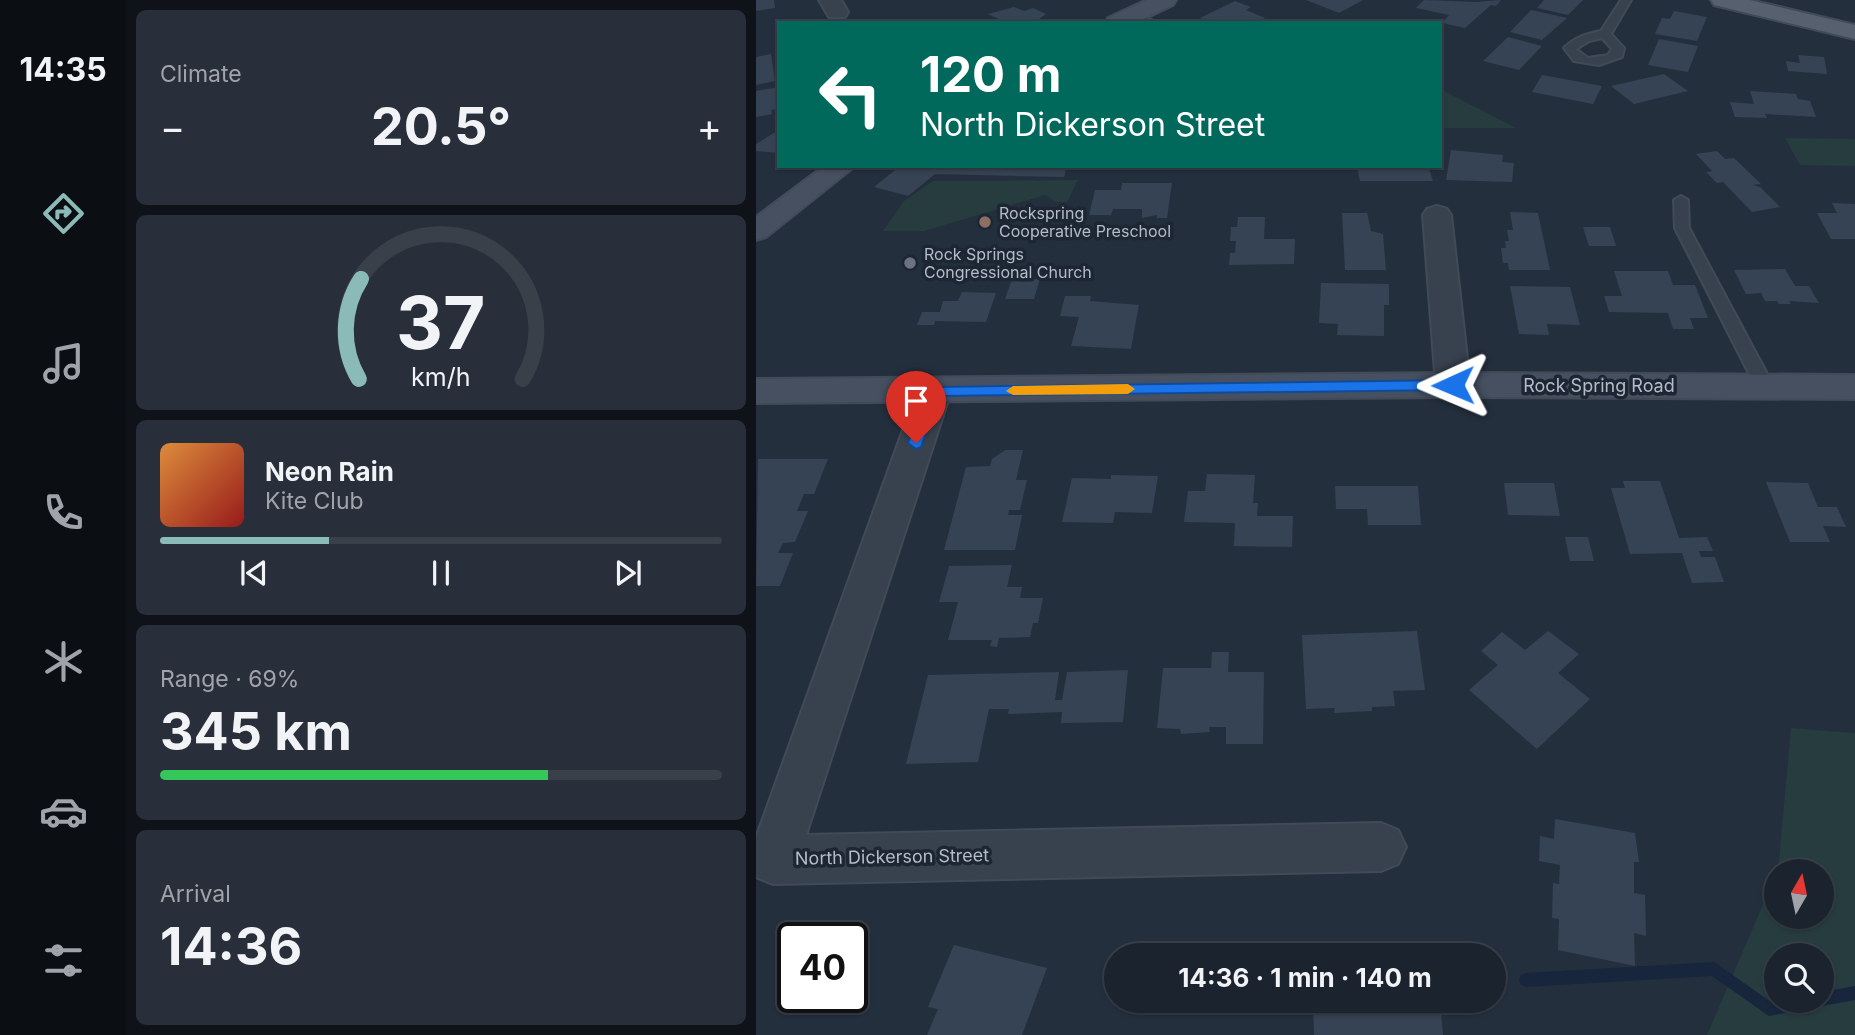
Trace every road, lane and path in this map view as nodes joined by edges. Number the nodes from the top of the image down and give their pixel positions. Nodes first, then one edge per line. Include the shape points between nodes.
1 (1165, 0) edge
2 (1626, 0) edge
3 (1722, 0) edge
4 (1132, 20) edge
5 (1855, 32) edge
6 (1605, 34) dead end
7 (839, 168) edge
8 (1681, 200) dead end
9 (1437, 215) dead end
10 (756, 231) edge
11 (1453, 385) junction
12 (1765, 387) junction
13 (1855, 387) edge
14 (756, 391) edge
15 (934, 391) junction
16 (1381, 847) dead end

1 - 4 street
2 - 6 lane
3 - 5 main road
7 - 10 street
8 - 12 lane via 1682,228
9 - 11 street
11 - 12 street, Rock Spring Road
11 - 15 street, Rock Spring Road
12 - 13 street, Rock Spring Road
14 - 15 street, Rock Spring Road
15 - 16 street, North Dickerson Street via 773,860

